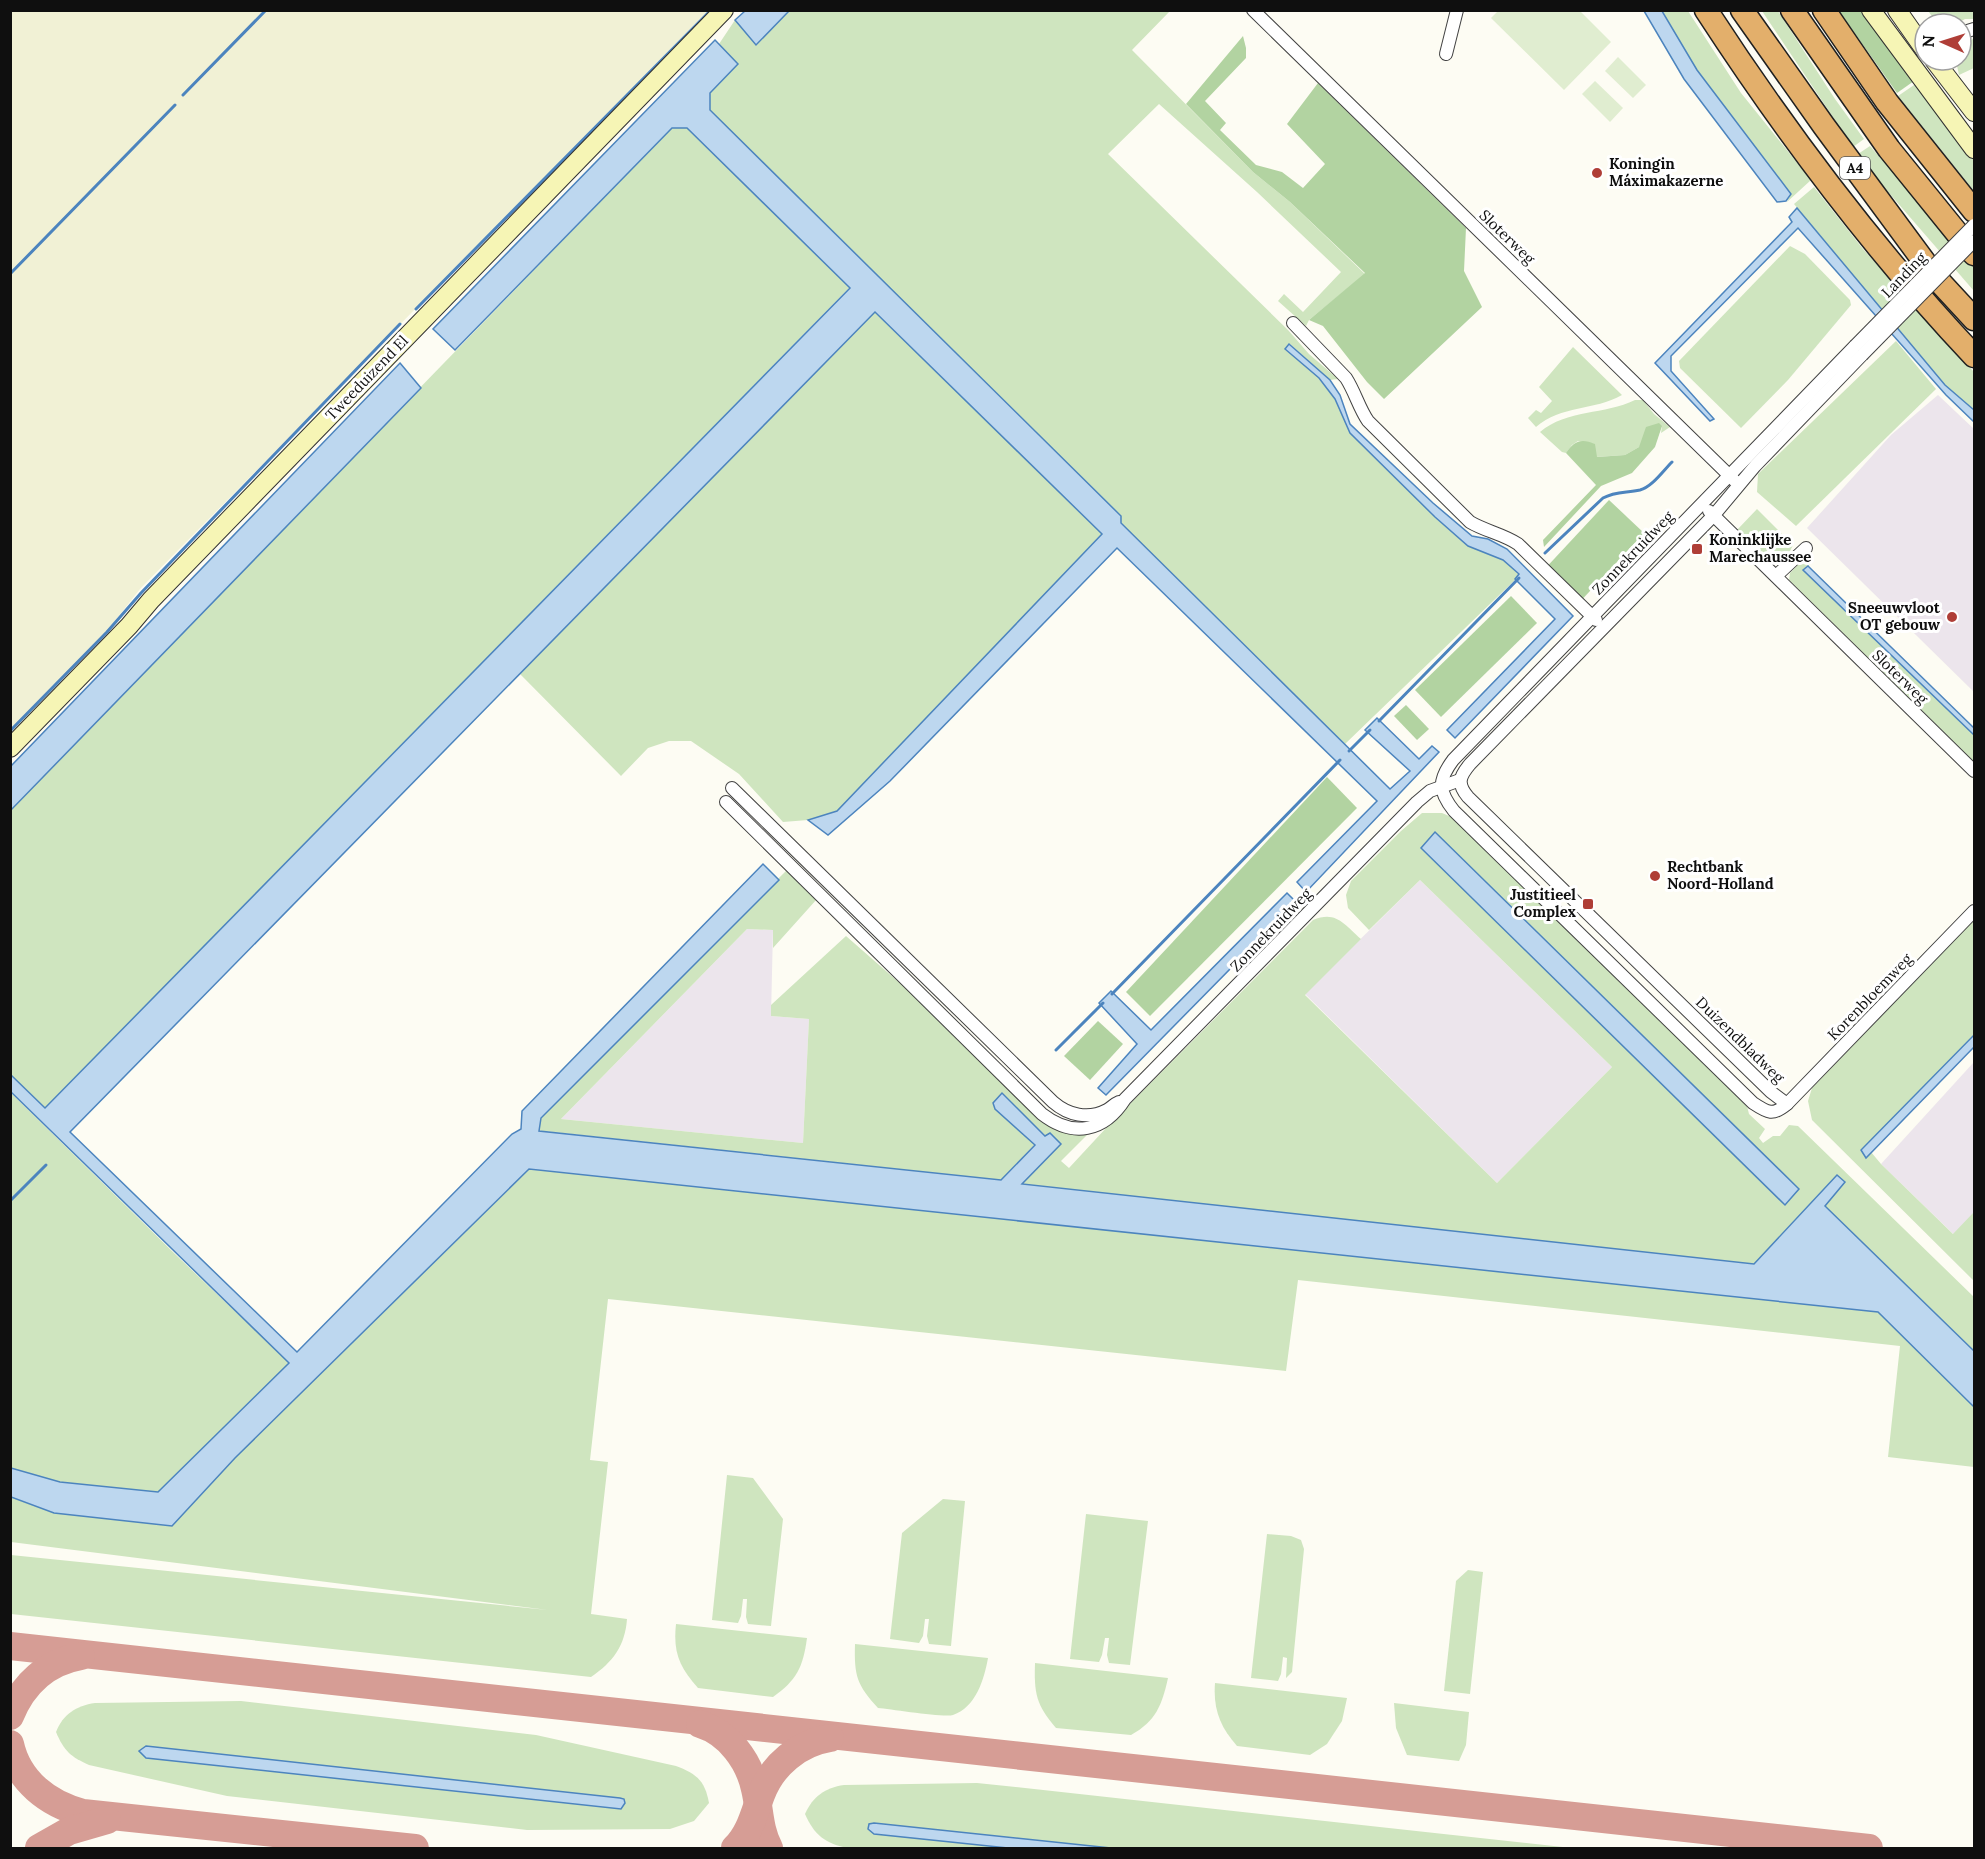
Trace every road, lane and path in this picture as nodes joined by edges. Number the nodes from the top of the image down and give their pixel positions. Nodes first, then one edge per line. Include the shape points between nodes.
1 (724, 10) edge
2 (1253, 10) edge
3 (1457, 10) edge
4 (1706, 10) edge
5 (1742, 10) edge
6 (1792, 10) edge
7 (1824, 10) edge
8 (1871, 10) edge
9 (1897, 10) edge
10 (1913, 32) edge
11 (1446, 54) dead end
12 (1913, 69) edge
13 (1915, 72) edge
14 (1943, 72) edge
15 (1974, 112) edge
16 (1974, 149) edge
17 (1974, 211) edge
18 (1974, 225) edge
19 (1974, 241) edge
20 (1974, 254) edge
21 (1974, 319) edge
22 (1293, 323) dead end
23 (1859, 351) junction
24 (1974, 356) edge
25 (1729, 476) junction
26 (1740, 486) junction
27 (1702, 503) junction
28 (1713, 515) junction
29 (1806, 548) dead end
30 (1776, 576) junction
31 (1593, 616) junction
32 (1604, 627) junction
33 (10, 748) edge
34 (1974, 771) edge
35 (1461, 780) junction
36 (1441, 787) junction
37 (732, 788) dead end
38 (726, 802) dead end
39 (1974, 911) edge
40 (1125, 1099) junction
41 (1787, 1104) junction

1 - 33 street, Tweeduizend El
2 - 25 street, Sloterweg
3 - 11 street
4 - 24 highway, A4 via 1749,77 1831,188 1910,286
5 - 21 highway, A4 via 1937,279
6 - 20 highway, A4 via 1889,149
7 - 17 highway via 1887,102
8 - 12 street
9 - 10 street
13 - 16 street
14 - 15 street
18 - 23 street, Landing, bridge
19 - 23 street, Landing, bridge
22 - 31 street via 1346,378 1368,421 1470,522 1518,544
23 - 25 street, Zonnekruidweg
23 - 26 street, Zonnekruidweg
25 - 26 street, Sloterweg
25 - 27 street, Zonnekruidweg
26 - 28 street, Zonnekruidweg
27 - 28 street, Sloterweg
27 - 31 street, Zonnekruidweg
28 - 30 street, Sloterweg
28 - 32 street, Zonnekruidweg
29 - 30 street
30 - 34 street, Sloterweg
31 - 32 street
31 - 36 street, Zonnekruidweg via 1453,760 1443,773
32 - 35 street, Zonnekruidweg via 1470,764
35 - 36 street, Zonnekruidweg
35 - 41 street, Duizendbladweg via 1468,797
36 - 40 street, Zonnekruidweg via 1417,802
36 - 41 street, Duizendbladweg via 1454,811 1753,1103 1766,1112 1778,1112
37 - 40 street via 1062,1110 1082,1116 1095,1114
38 - 40 street, Zonnekruidweg via 1052,1121 1079,1129 1099,1125 1118,1111
39 - 41 street, Korenbloemweg

